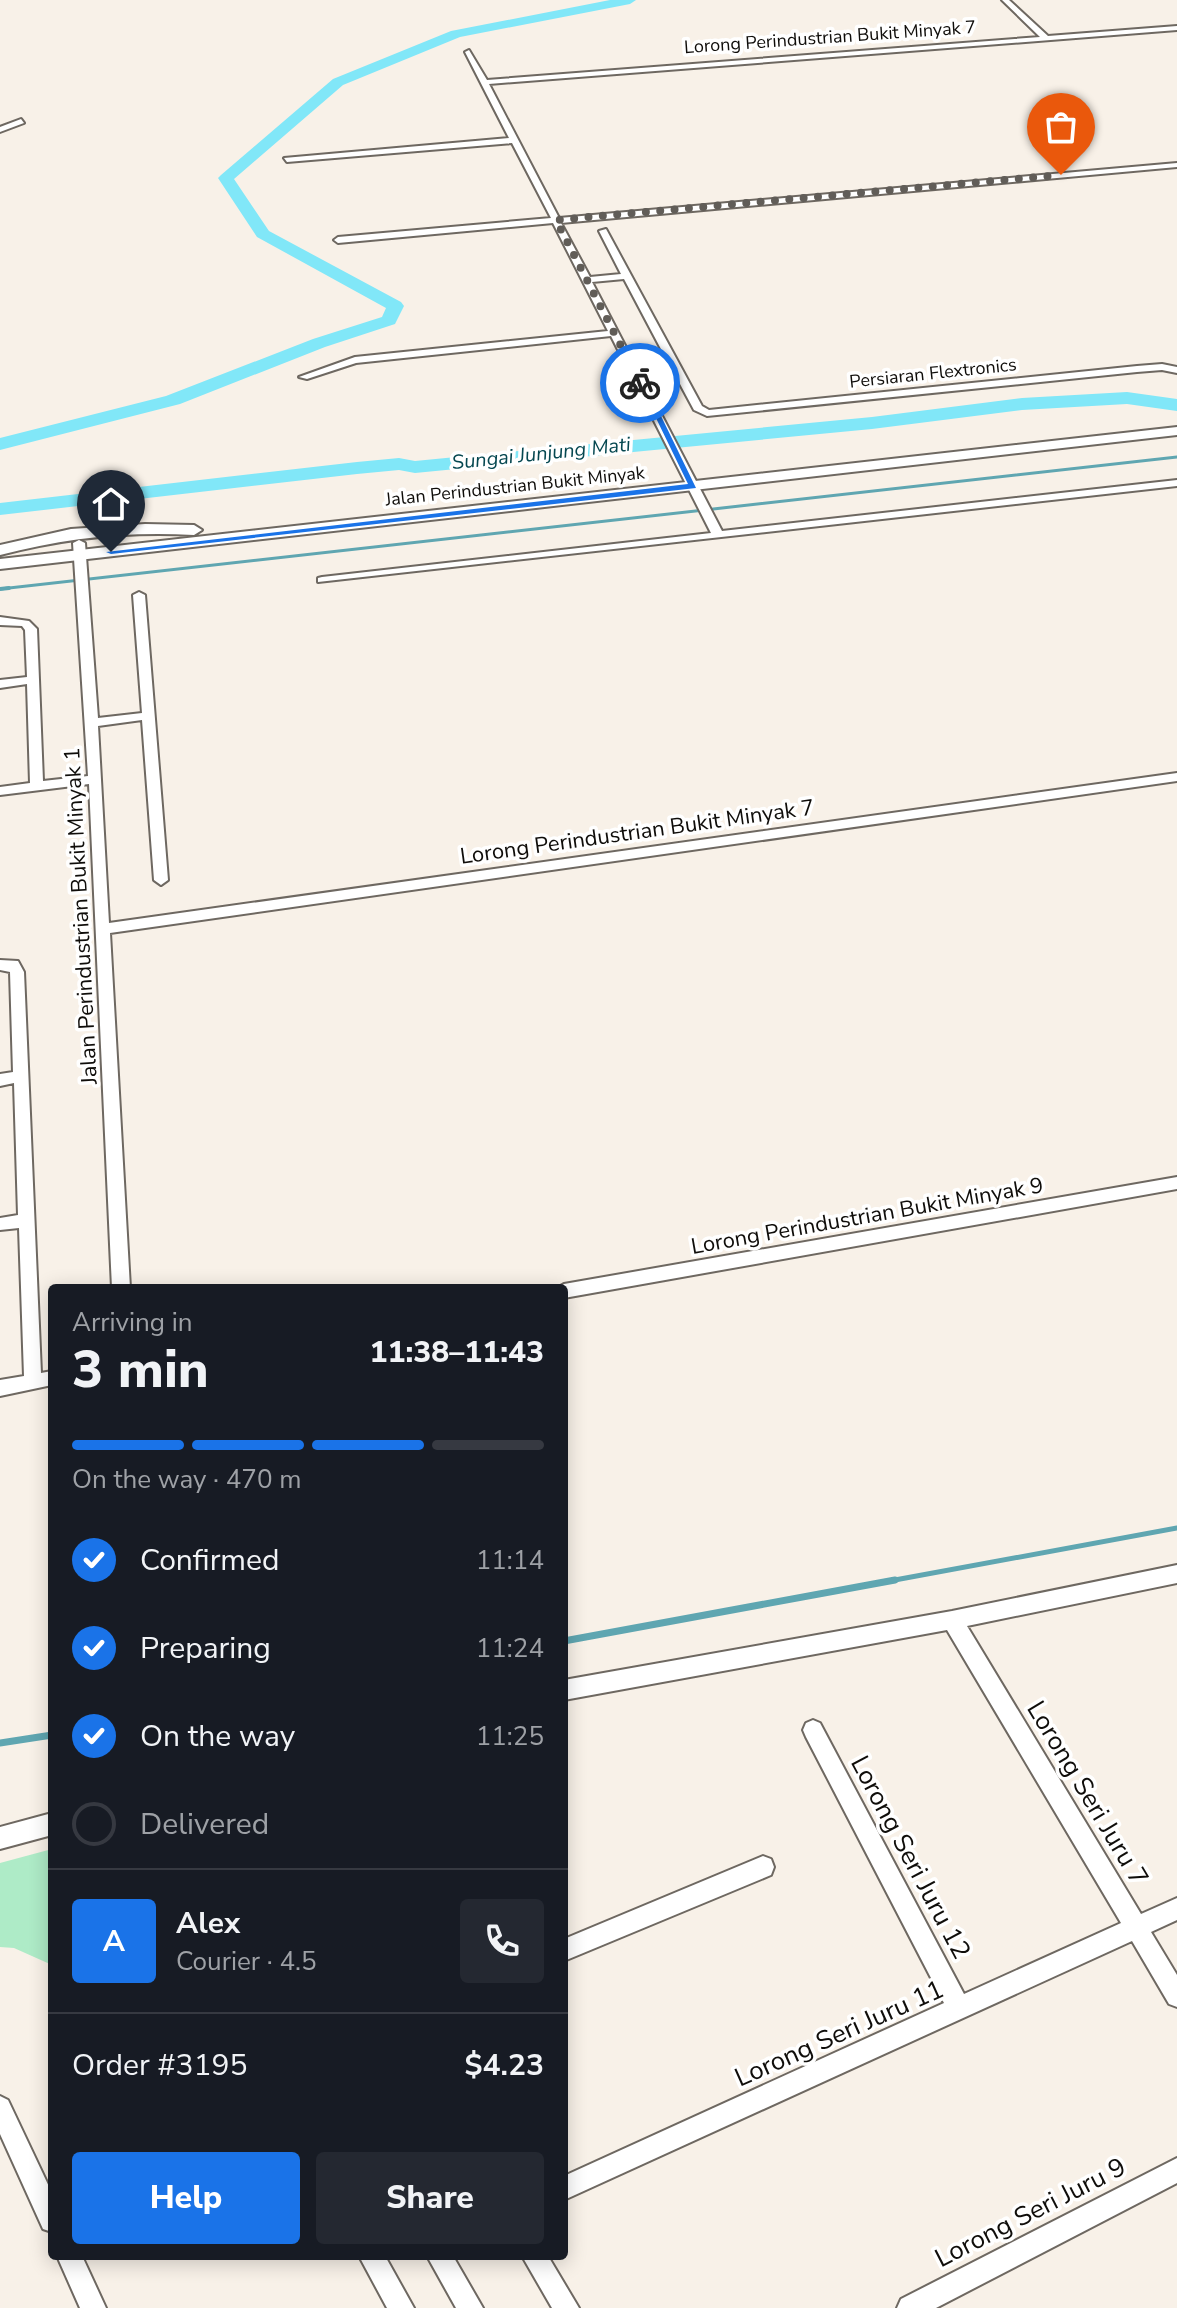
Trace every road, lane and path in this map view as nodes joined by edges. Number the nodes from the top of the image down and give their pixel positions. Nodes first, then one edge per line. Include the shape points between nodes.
1 (1005, 0) edge
2 (1177, 28) edge
3 (1046, 38) junction
4 (469, 52) dead end
5 (485, 82) junction
6 (21, 121) dead end
7 (0, 130) edge
8 (513, 140) junction
9 (287, 160) dead end
10 (1177, 165) edge
11 (556, 220) junction
12 (603, 231) dead end
13 (338, 240) dead end
14 (627, 276) junction
15 (588, 280) junction
16 (614, 333) junction
17 (668, 353) junction
18 (628, 358) junction
19 (1177, 370) edge
20 (304, 377) dead end
21 (1176, 427) edge
22 (690, 480) junction
23 (1177, 483) edge
24 (194, 530) junction
25 (718, 535) junction
26 (80, 549) junction
27 (0, 551) edge
28 (0, 564) edge
29 (322, 580) dead end
30 (139, 595) dead end
31 (0, 621) edge
32 (33, 680) junction
33 (0, 684) edge
34 (147, 716) junction
35 (92, 723) junction
36 (1177, 777) edge
37 (94, 779) junction
38 (37, 787) junction
39 (0, 791) edge
40 (161, 880) dead end
41 (104, 929) junction
42 (7, 965) edge
43 (19, 1077) junction
44 (0, 1080) edge
45 (1177, 1183) edge
46 (26, 1220) junction
47 (0, 1224) edge
48 (121, 1284) edge
49 (568, 1290) edge
50 (48, 1379) edge
51 (33, 1382) junction
52 (0, 1388) edge
53 (1177, 1574) edge
54 (952, 1620) junction
55 (568, 1689) edge
56 (813, 1730) dead end
57 (48, 1825) edge
58 (0, 1838) edge
59 (763, 1867) dead end
60 (1177, 1909) edge
61 (1136, 1928) junction
62 (568, 1948) edge
63 (1177, 1996) edge
64 (959, 2009) junction
65 (0, 2108) edge
66 (1177, 2170) edge
67 (568, 2186) edge
68 (48, 2211) edge
69 (71, 2260) edge
70 (373, 2260) edge
71 (441, 2260) edge
72 (536, 2260) edge
73 (93, 2308) edge
74 (401, 2308) edge
75 (470, 2308) edge
76 (566, 2308) edge
77 (910, 2308) edge

1 - 3 street
2 - 3 street, Lorong Perindustrian Bukit Minyak 7
3 - 5 street, Lorong Perindustrian Bukit Minyak 7
4 - 5 street
5 - 8 street
6 - 7 street
8 - 9 street
8 - 11 street
10 - 11 street
11 - 13 street
11 - 15 street
12 - 14 street, Persiaran Flextronics
14 - 15 street
14 - 17 street, Persiaran Flextronics
15 - 16 street
16 - 18 street
16 - 20 street via 355,360
17 - 18 street
17 - 19 street, Persiaran Flextronics via 702,410 1162,367
18 - 22 street
21 - 22 main road, Jalan Perindustrian Bukit Minyak
21 - 22 main road, Jalan Perindustrian Bukit Minyak via 1160,422
22 - 24 main road, Jalan Perindustrian Bukit Minyak
22 - 25 street
22 - 26 main road, Jalan Perindustrian Bukit Minyak
23 - 25 street
24 - 26 main road, Jalan Perindustrian Bukit Minyak
24 - 27 main road via 136,528 30,540
25 - 29 street
26 - 27 main road, Jalan Perindustrian Bukit Minyak
26 - 28 main road, Jalan Perindustrian Bukit Minyak
26 - 35 street, Jalan Perindustrian Bukit Minyak 1
30 - 34 street
31 - 32 street via 25,623 31,629
32 - 33 street
32 - 38 street
34 - 35 street
34 - 40 street
35 - 37 street, Jalan Perindustrian Bukit Minyak 1
36 - 41 street, Lorong Perindustrian Bukit Minyak 7
37 - 38 street
37 - 41 street, Jalan Perindustrian Bukit Minyak 1
38 - 39 street
41 - 48 street, Jalan Perindustrian Bukit Minyak 1
42 - 43 street via 17,972
43 - 44 street
43 - 46 street
45 - 49 street, Lorong Perindustrian Bukit Minyak 9
46 - 47 street
46 - 51 street
50 - 51 street
51 - 52 street
53 - 54 street
54 - 55 street
54 - 61 street, Lorong Seri Juru 7
56 - 64 street, Lorong Seri Juru 12
57 - 58 street
59 - 62 street
60 - 61 street, Lorong Seri Juru 11
61 - 63 street, Lorong Seri Juru 7
61 - 64 street, Lorong Seri Juru 11
64 - 67 street, Lorong Seri Juru 11
65 - 68 street
66 - 77 street, Lorong Seri Juru 9
69 - 73 street
70 - 74 street
71 - 75 street
72 - 76 street

